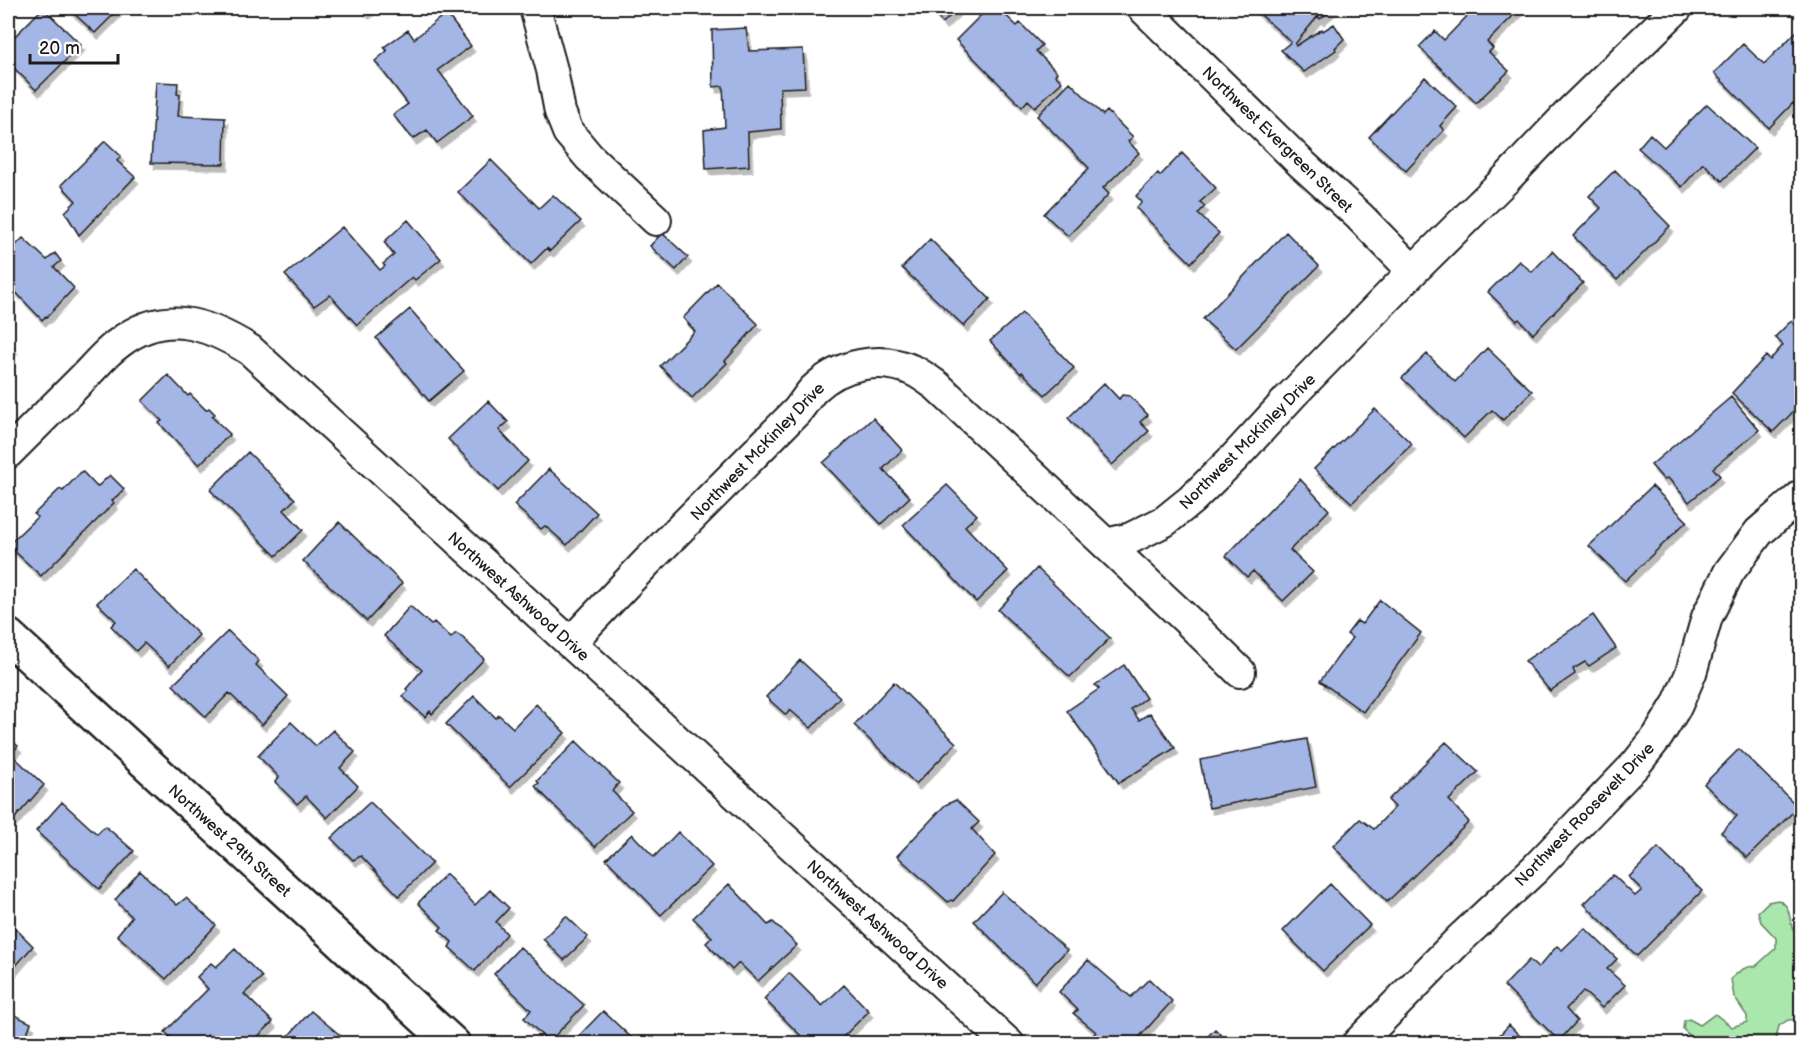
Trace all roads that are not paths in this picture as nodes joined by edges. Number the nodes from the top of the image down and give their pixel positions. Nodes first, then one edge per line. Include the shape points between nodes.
1 (535, 8) edge
2 (1143, 8) edge
3 (1677, 8) edge
4 (656, 220) dead end
5 (1413, 271) junction
6 (8, 453) edge
7 (1802, 495) edge
8 (1106, 544) junction
9 (8, 636) edge
10 (570, 643) junction
11 (1240, 672) dead end
12 (453, 1044) edge
13 (1009, 1044) edge
14 (1357, 1044) edge

1 - 4 street via 568,132
2 - 5 street, Northwest Evergreen Street
3 - 5 street, Northwest McKinley Drive
5 - 8 street, Northwest McKinley Drive via 1191,500 1165,521 1131,538
6 - 10 street, Northwest Ashwood Drive via 119,343 144,328 172,322 201,325 250,350
7 - 14 street, Northwest Roosevelt Drive via 1759,532 1729,572 1707,617 1677,705 1636,764
8 - 10 street, Northwest McKinley Drive via 937,386 913,370 865,363 837,372 814,389
8 - 11 street
9 - 12 street, Northwest 29th Street
10 - 13 street, Northwest Ashwood Drive

